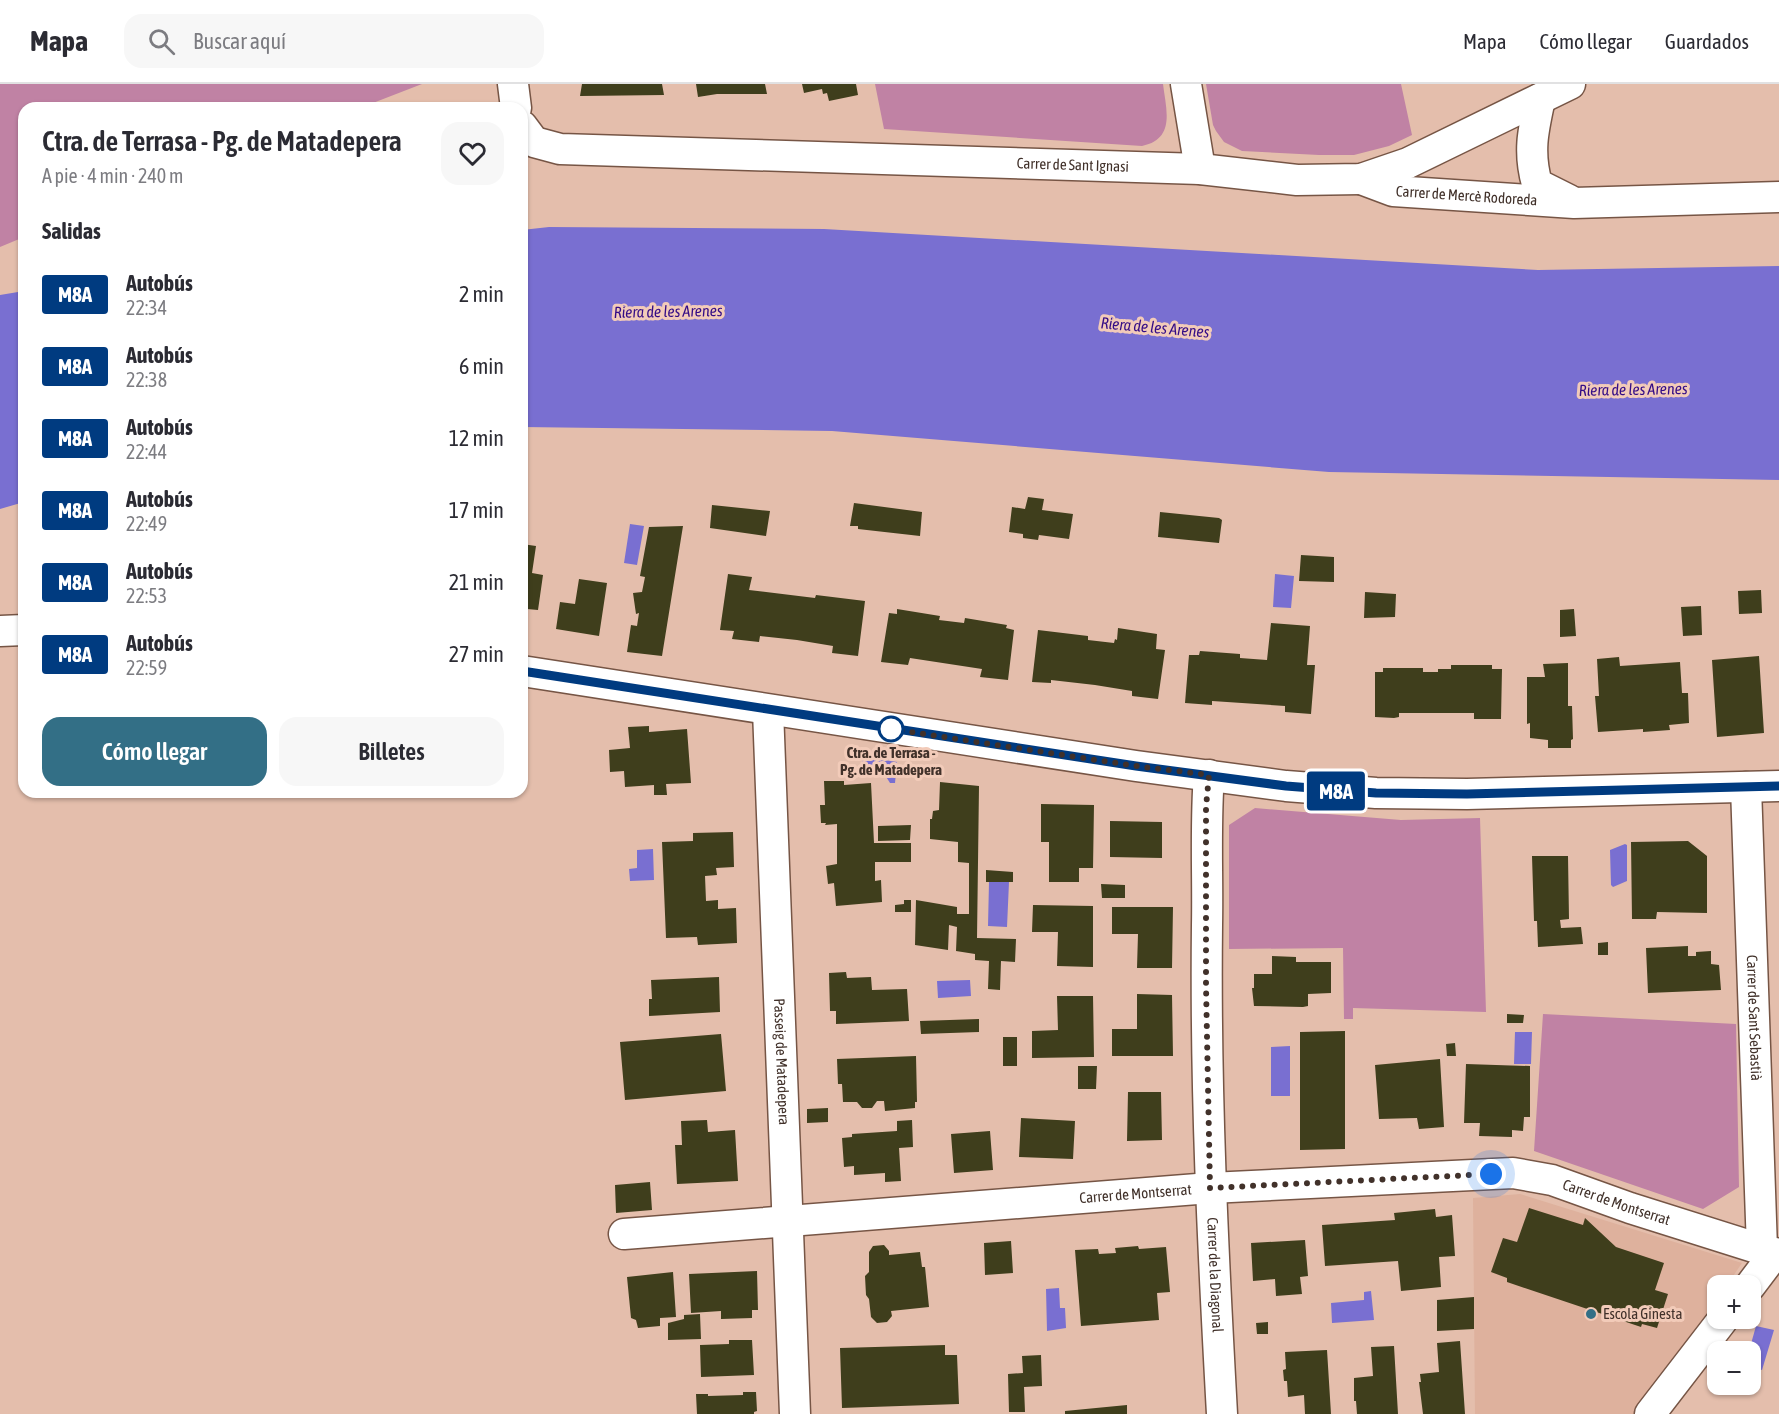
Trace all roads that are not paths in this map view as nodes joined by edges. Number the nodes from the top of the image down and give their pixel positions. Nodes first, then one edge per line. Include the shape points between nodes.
1 (513, 84) edge
2 (1186, 84) edge
3 (1570, 84) edge
4 (1540, 99) junction
5 (515, 102) edge
6 (528, 134) edge
7 (1200, 169) junction
8 (1361, 180) junction
9 (1779, 197) edge
10 (1574, 203) junction
11 (18, 630) edge
12 (0, 631) edge
13 (528, 672) edge
14 (768, 710) junction
15 (1209, 775) junction
16 (1779, 786) edge
17 (1746, 787) junction
18 (1210, 1188) junction
19 (786, 1221) junction
20 (624, 1234) dead end
21 (1772, 1253) edge
22 (1757, 1275) edge
23 (1716, 1329) edge
24 (795, 1414) edge
25 (1222, 1414) edge
26 (1650, 1414) edge

1 - 5 street
2 - 7 street
3 - 4 street, Carrer de Sant Ignasi
4 - 8 street, Carrer de Sant Ignasi via 1408,163
4 - 10 street, Carrer de Mercè Rodoreda via 1531,144 1537,184
6 - 7 street, Carrer de Sant Ignasi via 534,142 572,149
7 - 8 street, Carrer de Sant Ignasi via 1297,180
8 - 10 street, Carrer de Mercè Rodoreda via 1393,191
9 - 10 street, Carrer de Mercè Rodoreda
11 - 12 street
13 - 14 street
14 - 15 street
14 - 19 street, Passeig de Matadepera
15 - 17 street via 1317,789 1422,794
15 - 18 street, Carrer de la Diagonal via 1206,986
16 - 17 street
17 - 21 street, Carrer de Sant Sebastià
18 - 19 street, Carrer de Montserrat
18 - 21 street, Carrer de Montserrat via 1513,1173 1552,1180
18 - 25 street, Carrer de la Diagonal
19 - 20 street, Carrer de Montserrat
19 - 24 street, Passeig de Matadepera
21 - 22 street
23 - 26 street

